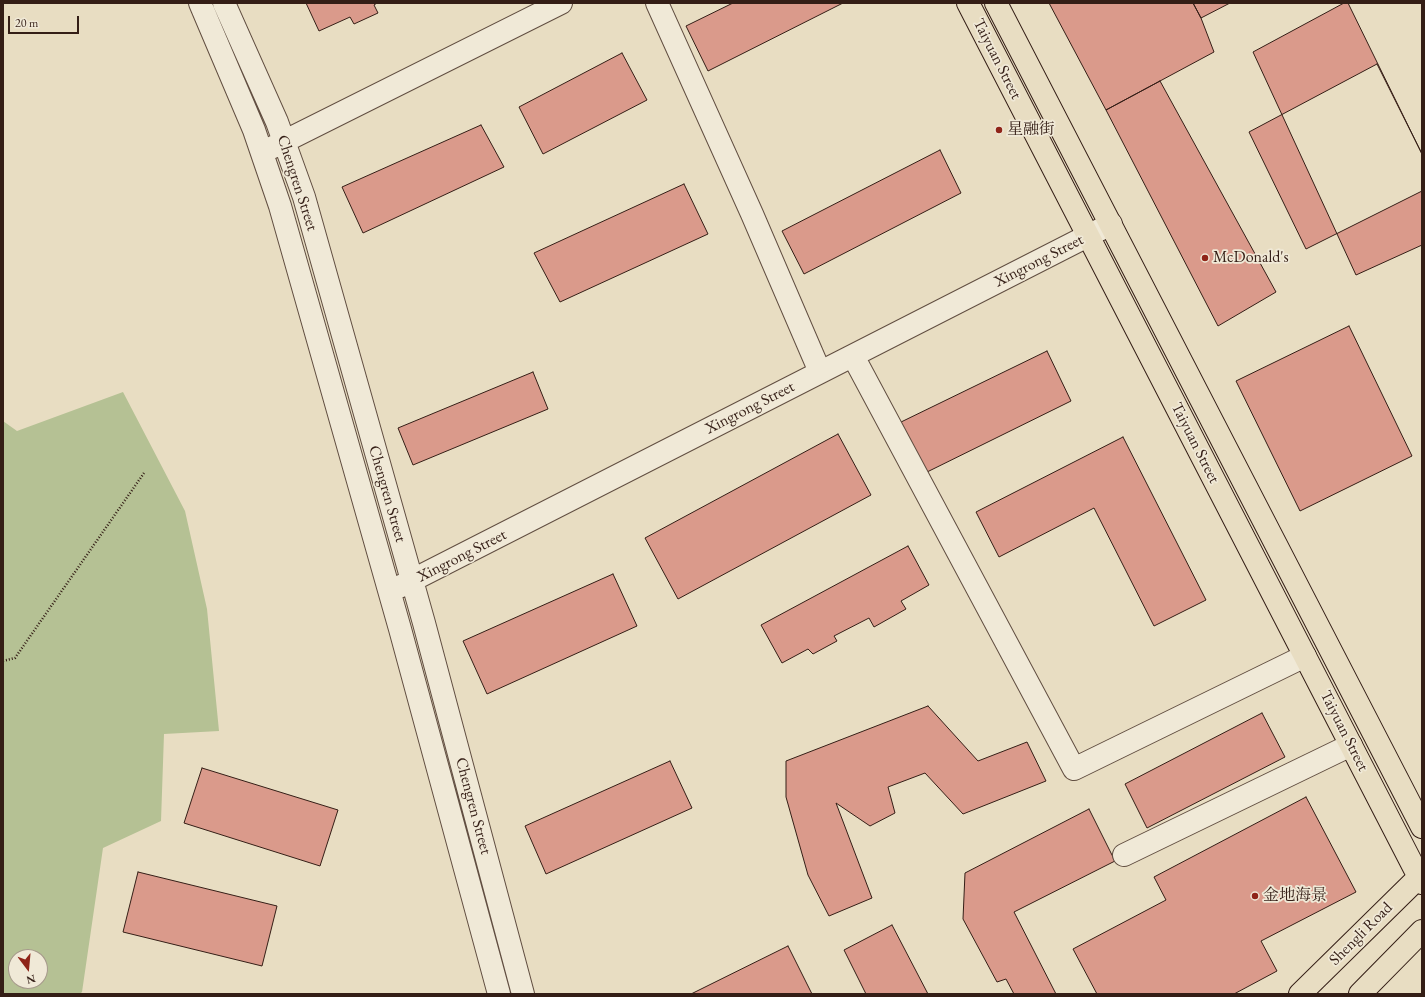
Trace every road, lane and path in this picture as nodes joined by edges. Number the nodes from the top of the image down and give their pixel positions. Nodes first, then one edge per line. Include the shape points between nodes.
1 (200, 3) edge
2 (224, 3) edge
3 (561, 3) edge
4 (657, 3) edge
5 (996, 3) edge
6 (977, 6) edge
7 (284, 141) junction
8 (262, 153) junction
9 (1111, 224) junction
10 (1088, 236) junction
11 (853, 356) junction
12 (820, 372) junction
13 (144, 473) dead end
14 (412, 581) junction
15 (390, 592) junction
16 (1305, 656) junction
17 (3, 661) edge
18 (1351, 745) junction
19 (1422, 827) edge
20 (1124, 855) dead end
21 (1421, 879) edge
22 (1422, 931) edge
23 (499, 994) edge
24 (523, 994) edge
25 (1300, 994) edge
26 (1360, 994) edge

1 - 8 street, Chengren Street
2 - 7 street, Chengren Street
3 - 7 street
4 - 12 street
5 - 9 main road, Taiyuan Street
6 - 10 main road, Taiyuan Street
7 - 8 street
7 - 14 street, Chengren Street via 304,197
8 - 15 street, Chengren Street via 280,206
9 - 10 street, Xingrong Street
9 - 19 main road, Taiyuan Street
10 - 11 street, Xingrong Street
10 - 16 main road, Taiyuan Street
11 - 12 street, Xingrong Street
11 - 16 street via 1074,769
12 - 14 street, Xingrong Street
13 - 17 path via 14,658
14 - 15 street, Xingrong Street
14 - 24 street, Chengren Street
15 - 23 street, Chengren Street
16 - 18 main road, Taiyuan Street
18 - 20 street
18 - 21 main road, Taiyuan Street
21 - 25 main road, Shengli Road
22 - 26 main road

